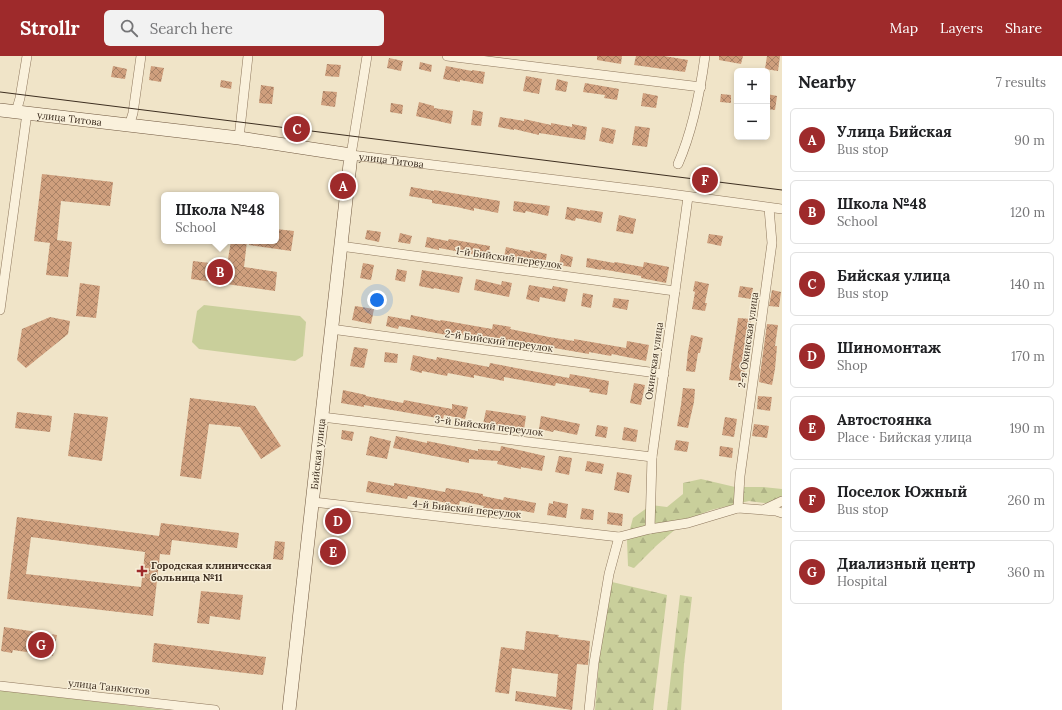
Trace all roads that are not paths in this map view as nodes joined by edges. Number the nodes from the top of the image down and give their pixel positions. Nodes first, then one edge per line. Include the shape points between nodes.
1 (27, 56) edge
2 (141, 56) edge
3 (248, 56) edge
4 (367, 56) edge
5 (447, 56) edge
6 (706, 56) edge
7 (701, 88) junction
8 (0, 110) edge
9 (22, 112) junction
10 (129, 126) junction
11 (239, 138) junction
12 (351, 155) junction
13 (678, 164) dead end
14 (688, 197) junction
15 (769, 208) junction
16 (782, 209) edge
17 (340, 246) junction
18 (675, 292) junction
19 (0, 310) edge
20 (331, 329) junction
21 (664, 374) junction
22 (322, 417) junction
23 (652, 457) junction
24 (782, 501) edge
25 (313, 502) junction
26 (738, 508) junction
27 (765, 510) junction
28 (782, 512) edge
29 (650, 529) junction
30 (619, 537) junction
31 (0, 686) edge
32 (216, 710) edge
33 (288, 710) edge
34 (589, 710) edge

1 - 9 street via 20,98
2 - 10 street
3 - 11 street
4 - 12 street, Бийская улица
5 - 7 street
6 - 7 street
7 - 13 street via 686,146
8 - 9 street, улица Титова
9 - 10 street, улица Титова
9 - 19 street
10 - 11 street, улица Титова
11 - 12 street, улица Титова
12 - 14 street, улица Титова
12 - 17 street, Бийская улица
14 - 15 street, улица Титова
14 - 18 street, Окинская улица
15 - 16 street, улица Титова
15 - 26 street, 2-я Окинская улица via 772,243 740,476
17 - 18 street, 1-й Бийский переулок
17 - 20 street, Бийская улица
18 - 21 street, Окинская улица
20 - 21 street, 2-й Бийский переулок
20 - 22 street, Бийская улица
21 - 23 street, Окинская улица
22 - 23 street, 3-й Бийский переулок
22 - 25 street, Бийская улица
23 - 29 street, Окинская улица
24 - 27 street
25 - 30 street, 4-й Бийский переулок
25 - 33 street, Бийская улица
26 - 27 street
26 - 29 street via 688,523
27 - 28 street
29 - 30 street
30 - 34 street via 609,574
31 - 32 street, улица Танкистов

